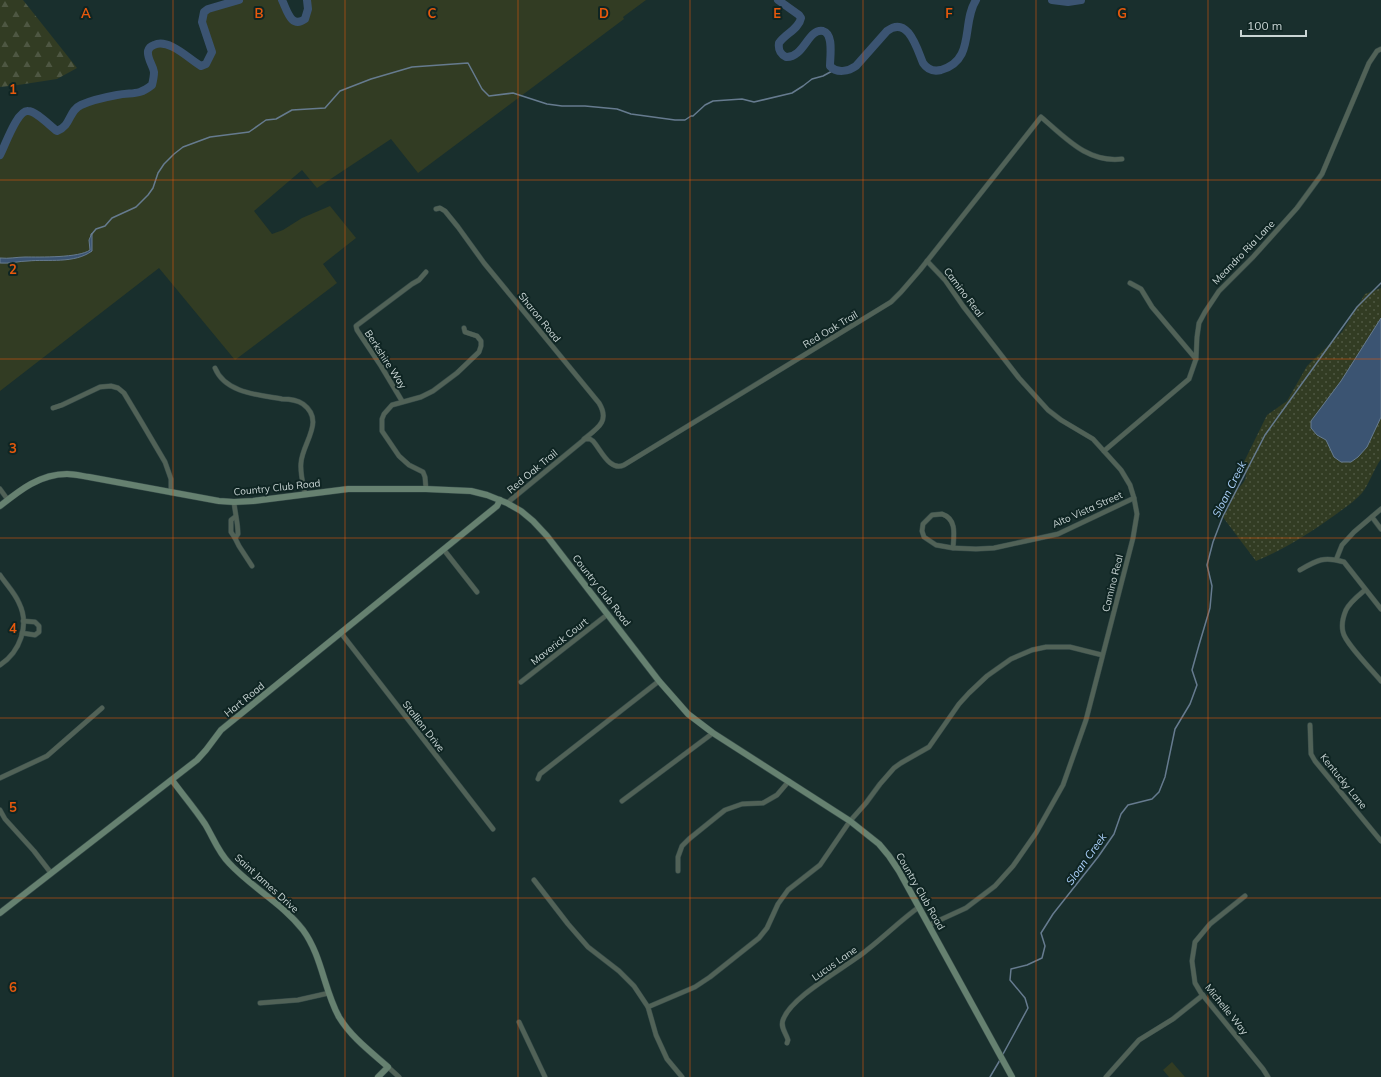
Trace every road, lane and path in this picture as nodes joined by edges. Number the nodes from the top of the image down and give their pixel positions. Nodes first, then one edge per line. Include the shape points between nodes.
1 (1381, 48) edge
2 (1122, 159) dead end
3 (436, 209) dead end
4 (927, 261) junction
5 (426, 272) dead end
6 (1130, 284) dead end
7 (464, 328) dead end
8 (1196, 359) junction
9 (215, 368) dead end
10 (402, 401) junction
11 (54, 408) dead end
12 (581, 441) junction
13 (1104, 451) junction
14 (0, 489) edge
15 (426, 489) junction
16 (171, 493) junction
17 (305, 494) junction
18 (1134, 498) junction
19 (8, 500) junction
20 (500, 500) junction
21 (234, 502) junction
22 (507, 503) junction
23 (0, 506) edge
24 (1381, 509) edge
25 (1372, 517) junction
26 (1381, 529) edge
27 (953, 548) junction
28 (444, 550) junction
29 (1336, 560) junction
30 (252, 566) dead end
31 (1300, 570) dead end
32 (0, 575) edge
33 (1365, 590) junction
34 (477, 592) dead end
35 (1381, 609) edge
36 (608, 614) junction
37 (23, 621) junction
38 (22, 633) junction
39 (341, 634) junction
40 (1102, 655) junction
41 (0, 665) edge
42 (659, 681) junction
43 (1381, 681) edge
44 (521, 682) dead end
45 (102, 708) dead end
46 (1310, 725) dead end
47 (713, 733) junction
48 (0, 778) edge
49 (538, 779) dead end
50 (172, 780) junction
51 (789, 782) junction
52 (622, 801) dead end
53 (0, 810) edge
54 (850, 821) junction
55 (492, 829) dead end
56 (1381, 841) edge
57 (678, 871) dead end
58 (51, 873) junction
59 (534, 880) dead end
60 (1245, 896) dead end
61 (919, 907) junction
62 (0, 913) edge
63 (929, 925) junction
64 (329, 993) junction
65 (1203, 995) junction
66 (260, 1004) dead end
67 (648, 1007) junction
68 (519, 1022) dead end
69 (787, 1043) dead end
70 (388, 1067) junction
71 (378, 1077) edge
72 (399, 1077) edge
73 (545, 1077) edge
74 (682, 1077) edge
75 (1012, 1077) edge
76 (1106, 1077) edge
77 (1268, 1077) edge

1 - 8 street, Meandro Ria Lane via 1369,63 1322,174 1297,208 1213,298 1200,323
2 - 4 street, Red Oak Trail via 1104,159 1088,154 1041,117
3 - 12 street, Sharon Road via 445,211 486,266 599,403 604,414 602,422
4 - 12 street, Red Oak Trail via 899,295 888,304 624,465 618,467 611,464 592,440
4 - 13 street, Camino Real via 945,280 1019,378 1048,410 1093,440
5 - 10 street, Berkshire Way via 419,280 356,326
6 - 8 street via 1141,289 1152,307
7 - 10 street via 465,332 477,336 481,341 479,352 457,373 432,391 421,397
8 - 13 street, Meandro Ria Lane via 1192,374 1186,382
9 - 17 street via 222,379 242,391 297,401 307,408 312,417 313,427 301,464
10 - 15 street via 392,405 384,414 382,431 402,461 423,472 426,477
11 - 16 street via 100,387 118,388 124,393 165,462 171,479
12 - 22 street, Red Oak Trail
13 - 18 street, Camino Real via 1128,480
14 - 19 street
15 - 17 main road, Country Club Road via 348,489
15 - 20 main road, Country Club Road via 471,491
16 - 19 main road, Country Club Road via 68,474 49,476 32,483
16 - 21 main road, Country Club Road
17 - 21 main road, Country Club Road via 253,502
18 - 27 street, Alto Vista Street via 1058,534 994,548
18 - 40 street, Camino Real via 1137,514 1133,538
19 - 23 main road, Country Club Road
20 - 22 main road, Country Club Road
20 - 28 main road, Hart Road via 497,506
21 - 30 street via 236,517 231,520 231,532
22 - 36 main road, Country Club Road via 533,521 547,536
24 - 25 street
25 - 26 street
25 - 29 street via 1342,545
27 - 27 street, Alto Vista Street via 936,545 924,537 923,524 932,515 942,514 951,520 954,529
28 - 34 street
28 - 39 main road, Hart Road
29 - 31 street via 1320,559
29 - 33 street via 1344,562 1352,570
32 - 37 street via 21,606
33 - 35 street
33 - 43 street via 1346,610 1342,621 1343,633 1352,648
36 - 42 main road, Country Club Road
36 - 44 street, Maverick Court
37 - 38 street
37 - 38 street via 35,622 39,626 39,632 35,635
38 - 41 street via 16,649
39 - 50 main road, Hart Road via 221,730 197,760
39 - 55 street, Stallion Drive
40 - 54 street via 1070,647 1046,647 1032,650 1000,666 969,692 929,747 894,768
40 - 63 street, Camino Real via 1078,746 1062,785 1036,833 995,886 966,908
42 - 47 main road, Country Club Road via 688,714
42 - 49 street via 540,774
45 - 48 street via 47,756
46 - 56 street, Kentucky Lane via 1311,754 1315,761
47 - 51 main road, Country Club Road
47 - 52 street
50 - 58 main road, Hart Road
50 - 64 main road, Saint James Drive via 228,862 276,902 303,930 318,959
51 - 54 main road, Country Club Road
51 - 57 street via 777,795 763,803 742,804 725,810 714,818 682,846 678,857
53 - 58 street
54 - 61 main road, Country Club Road via 889,856
54 - 67 street via 820,865 788,890 759,938 695,987
58 - 62 main road, Hart Road
59 - 67 street via 588,947 619,971 634,986
60 - 65 street, Michelle Way via 1210,924 1196,942 1192,961 1195,983
61 - 63 main road, Country Club Road
61 - 69 street, Lucus Lane via 868,950 833,973 792,1006 782,1021
63 - 75 main road, Country Club Road
64 - 66 street via 298,1000
64 - 70 main road, Saint James Drive via 339,1017 348,1029
65 - 76 street via 1173,1019 1139,1040
65 - 77 street, Michelle Way
67 - 74 street via 656,1035 667,1059
68 - 73 street
70 - 71 main road
70 - 72 street, Saint James Drive

